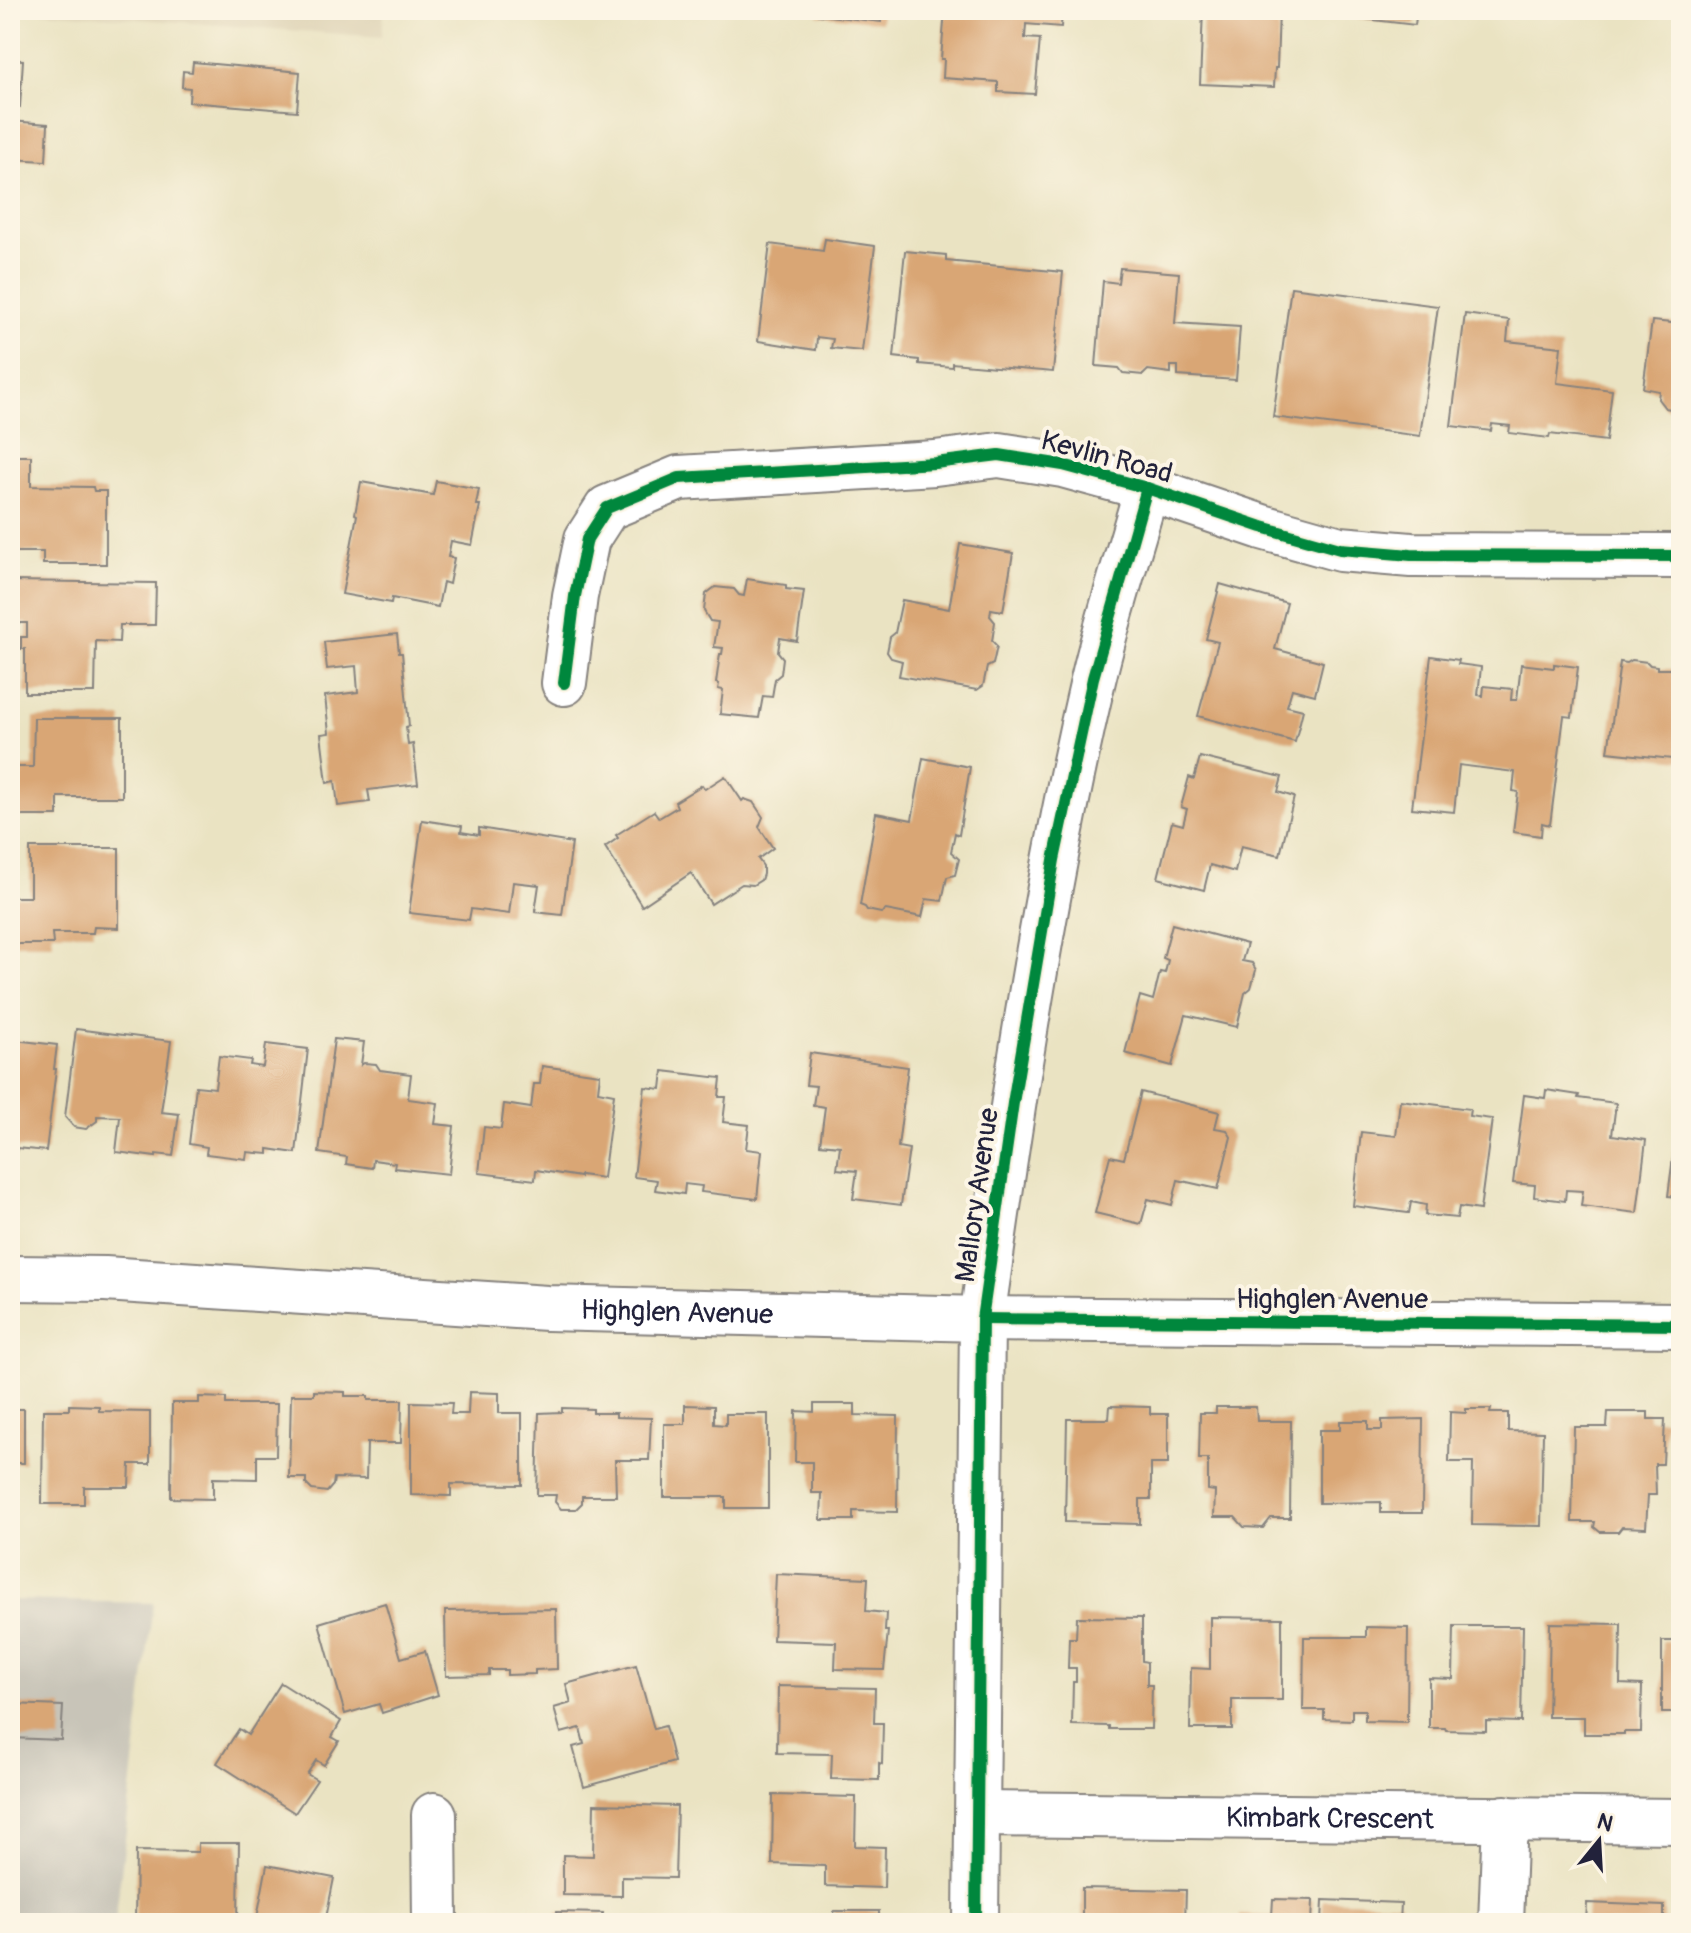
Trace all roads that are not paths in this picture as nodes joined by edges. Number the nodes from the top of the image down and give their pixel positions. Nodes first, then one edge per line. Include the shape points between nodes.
1 (1147, 488) junction
2 (1681, 556) edge
3 (564, 683) dead end
4 (10, 1278) edge
5 (982, 1319) junction
6 (1681, 1325) edge
7 (978, 1814) junction
8 (434, 1815) dead end
9 (1505, 1818) junction
10 (1681, 1821) edge
11 (435, 1923) edge
12 (976, 1923) edge
13 (1501, 1923) edge

1 - 2 street, Kevlin Road via 1340,549 1411,555
1 - 3 street, Kevlin Road via 1063,465 999,455 679,478 607,508 587,539
1 - 5 street, Mallory Avenue via 1093,678 1054,860
4 - 5 street, Highglen Avenue via 105,1279 547,1308
5 - 6 street, Highglen Avenue
5 - 7 street, Mallory Avenue
7 - 9 street, Kimbark Crescent
7 - 12 street, Mallory Avenue
8 - 11 street
9 - 10 street, Kimbark Crescent
9 - 13 street

